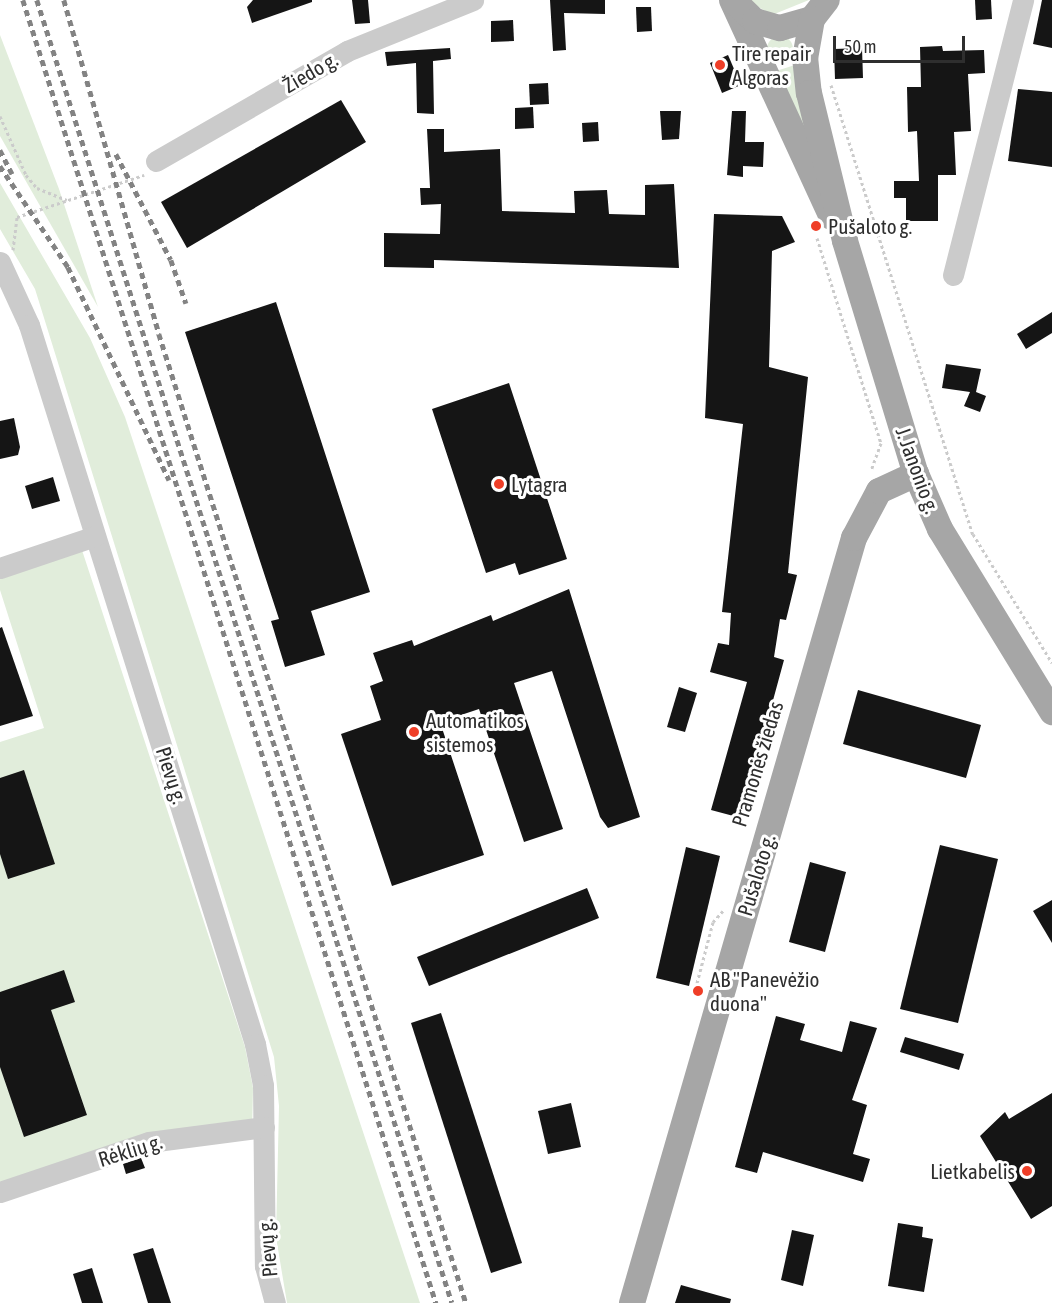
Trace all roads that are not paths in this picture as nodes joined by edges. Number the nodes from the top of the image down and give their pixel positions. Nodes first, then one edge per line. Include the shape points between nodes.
1 (473, 0) edge
2 (732, 0) edge
3 (1023, 0) edge
4 (819, 9) edge
5 (156, 161) road end
6 (845, 241) junction
7 (5, 270) edge
8 (953, 275) dead end
9 (916, 474) junction
10 (94, 536) junction
11 (0, 568) edge
12 (1052, 712) edge
13 (264, 1127) junction
14 (0, 1192) edge
15 (275, 1303) edge
16 (632, 1303) edge

1 - 5 street, Žiedo g. via 347,51
2 - 4 main road via 755,21 772,27
2 - 6 main road, J. Janonio g.
3 - 8 street
4 - 6 main road, J. Janonio g. via 805,57 809,93
6 - 9 main road, J. Janonio g.
7 - 10 street, Pievų g.
9 - 12 main road, J. Janonio g. via 940,529
9 - 16 main road, Pušaloto g. via 879,491 854,537
10 - 11 street
10 - 13 street, Pievų g. via 255,1044
13 - 14 street, Rėklių g. via 149,1142
13 - 15 street, Pievų g. via 265,1266

